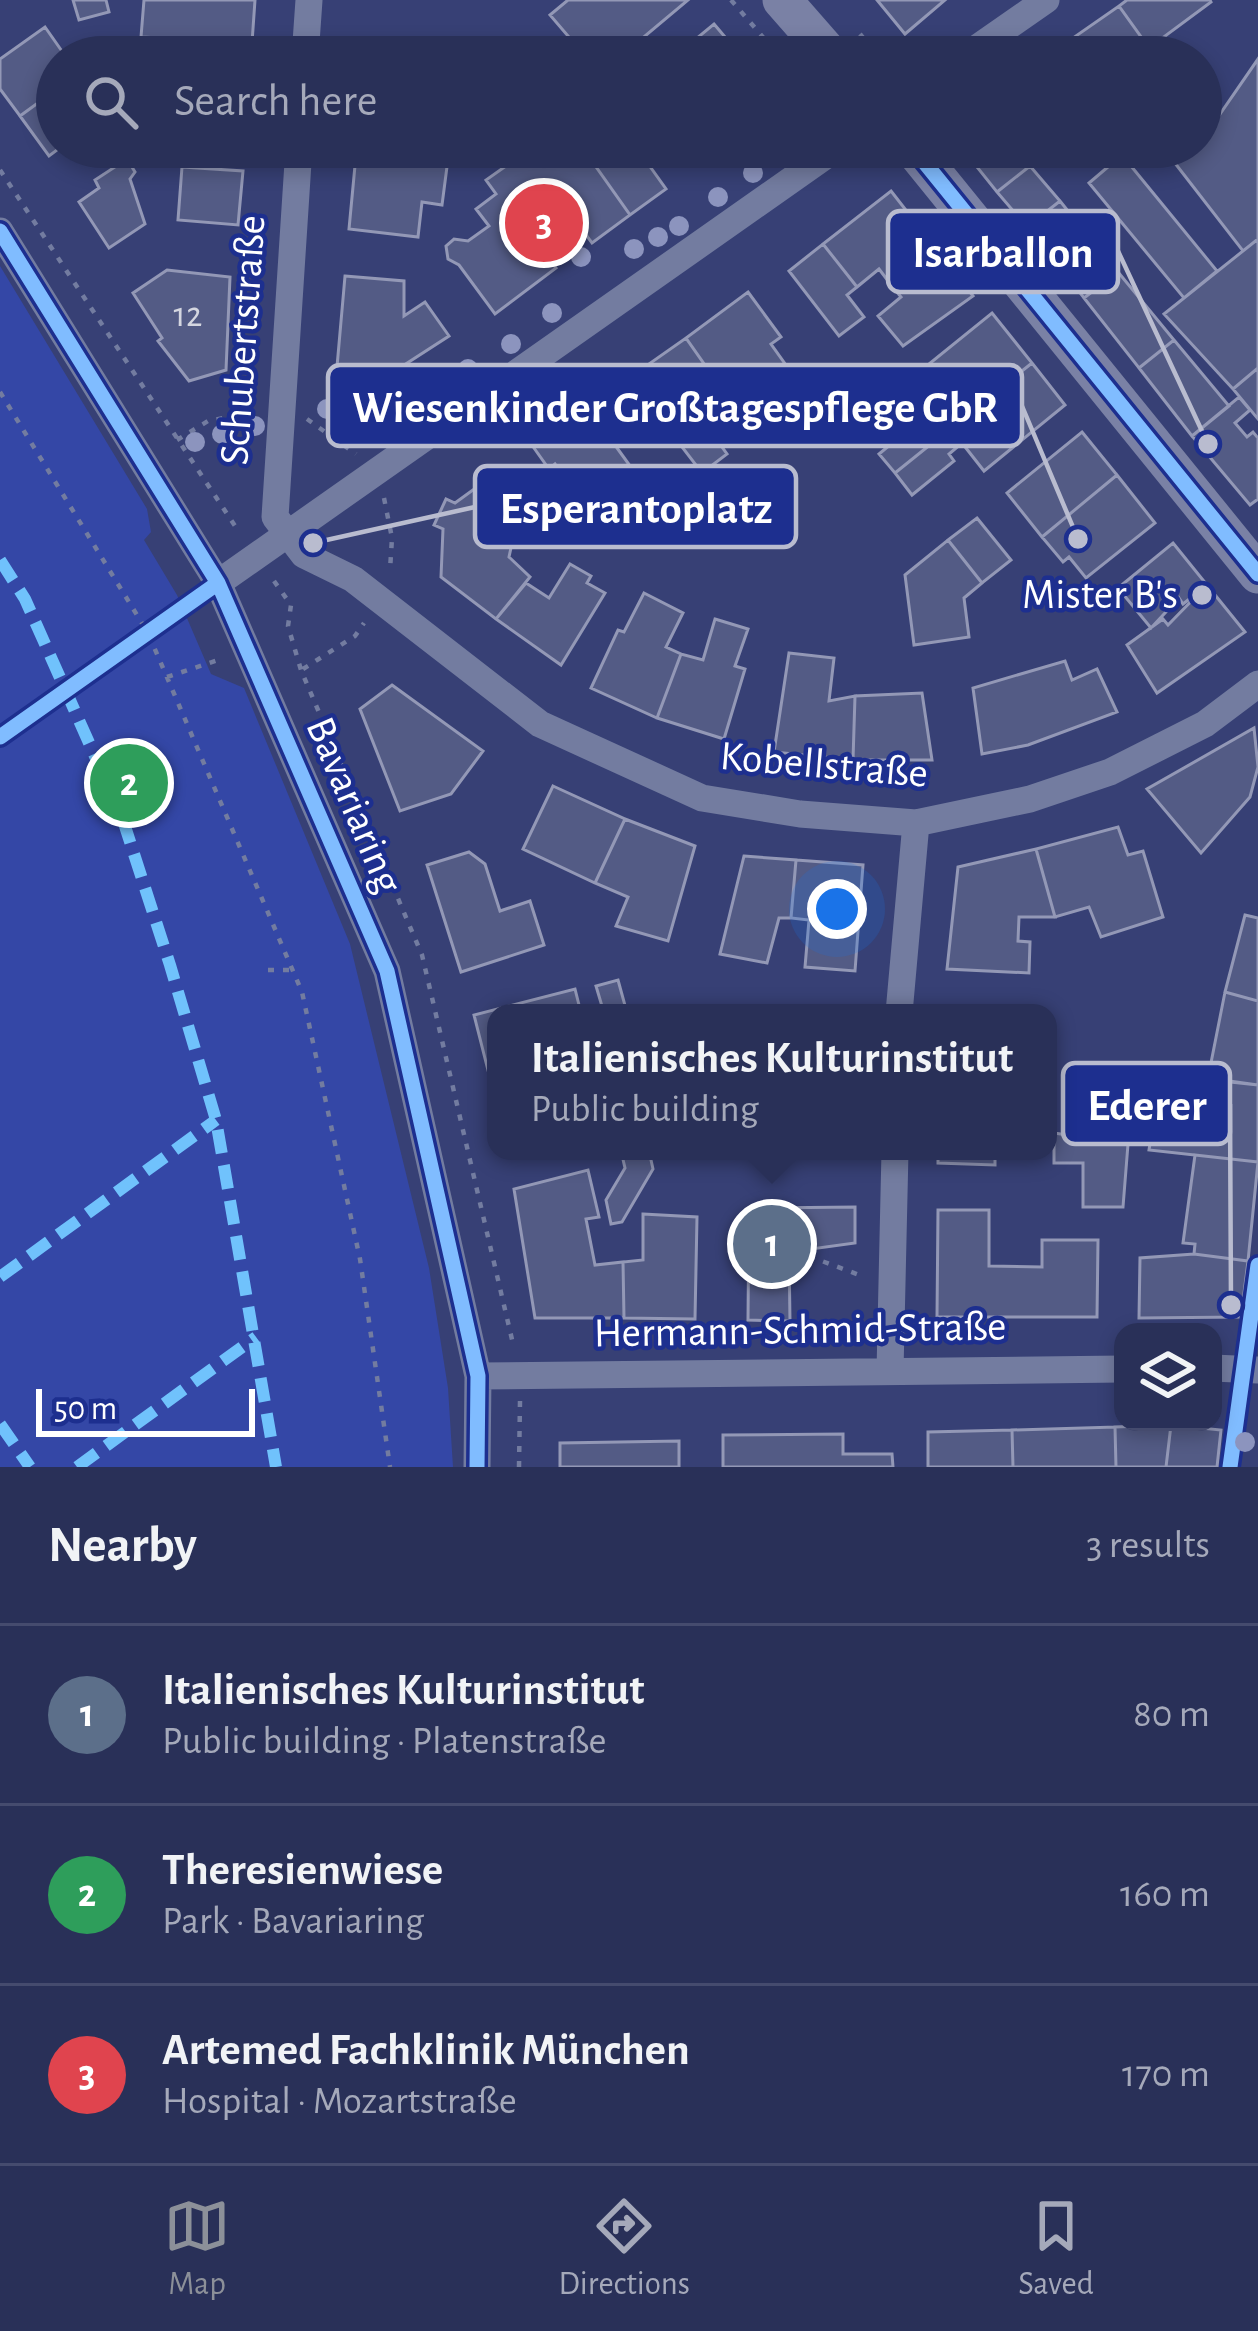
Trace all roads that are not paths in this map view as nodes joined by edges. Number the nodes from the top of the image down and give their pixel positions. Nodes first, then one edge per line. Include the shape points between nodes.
1 (309, 0) edge
2 (782, 0) edge
3 (1046, 0) edge
4 (306, 36) edge
5 (814, 36) edge
6 (994, 36) edge
7 (297, 168) edge
8 (808, 168) edge
9 (929, 168) edge
10 (0, 231) edge
11 (287, 535) junction
12 (1258, 574) edge
13 (218, 583) junction
14 (1258, 684) edge
15 (916, 823) junction
16 (899, 1004) edge
17 (895, 1160) edge
18 (1222, 1368) edge
19 (1114, 1369) edge
20 (1258, 1370) edge
21 (890, 1371) junction
22 (478, 1376) junction
23 (477, 1467) edge

1 - 4 street
2 - 5 main road
3 - 6 street
7 - 11 street, Schubertstraße via 274,489 274,517
8 - 11 street
9 - 12 main road
10 - 13 street, Bavariaring
11 - 13 street
11 - 15 street, Kobellstraße via 540,724 622,766 702,798
13 - 22 street, Bavariaring via 387,971
14 - 15 street, Kobellstraße via 1205,724 1110,772 1030,800
15 - 16 street
17 - 21 street
18 - 20 street
19 - 21 street, Hermann-Schmid-Straße
21 - 22 street, Hermann-Schmid-Straße
22 - 23 street, Bavariaring

